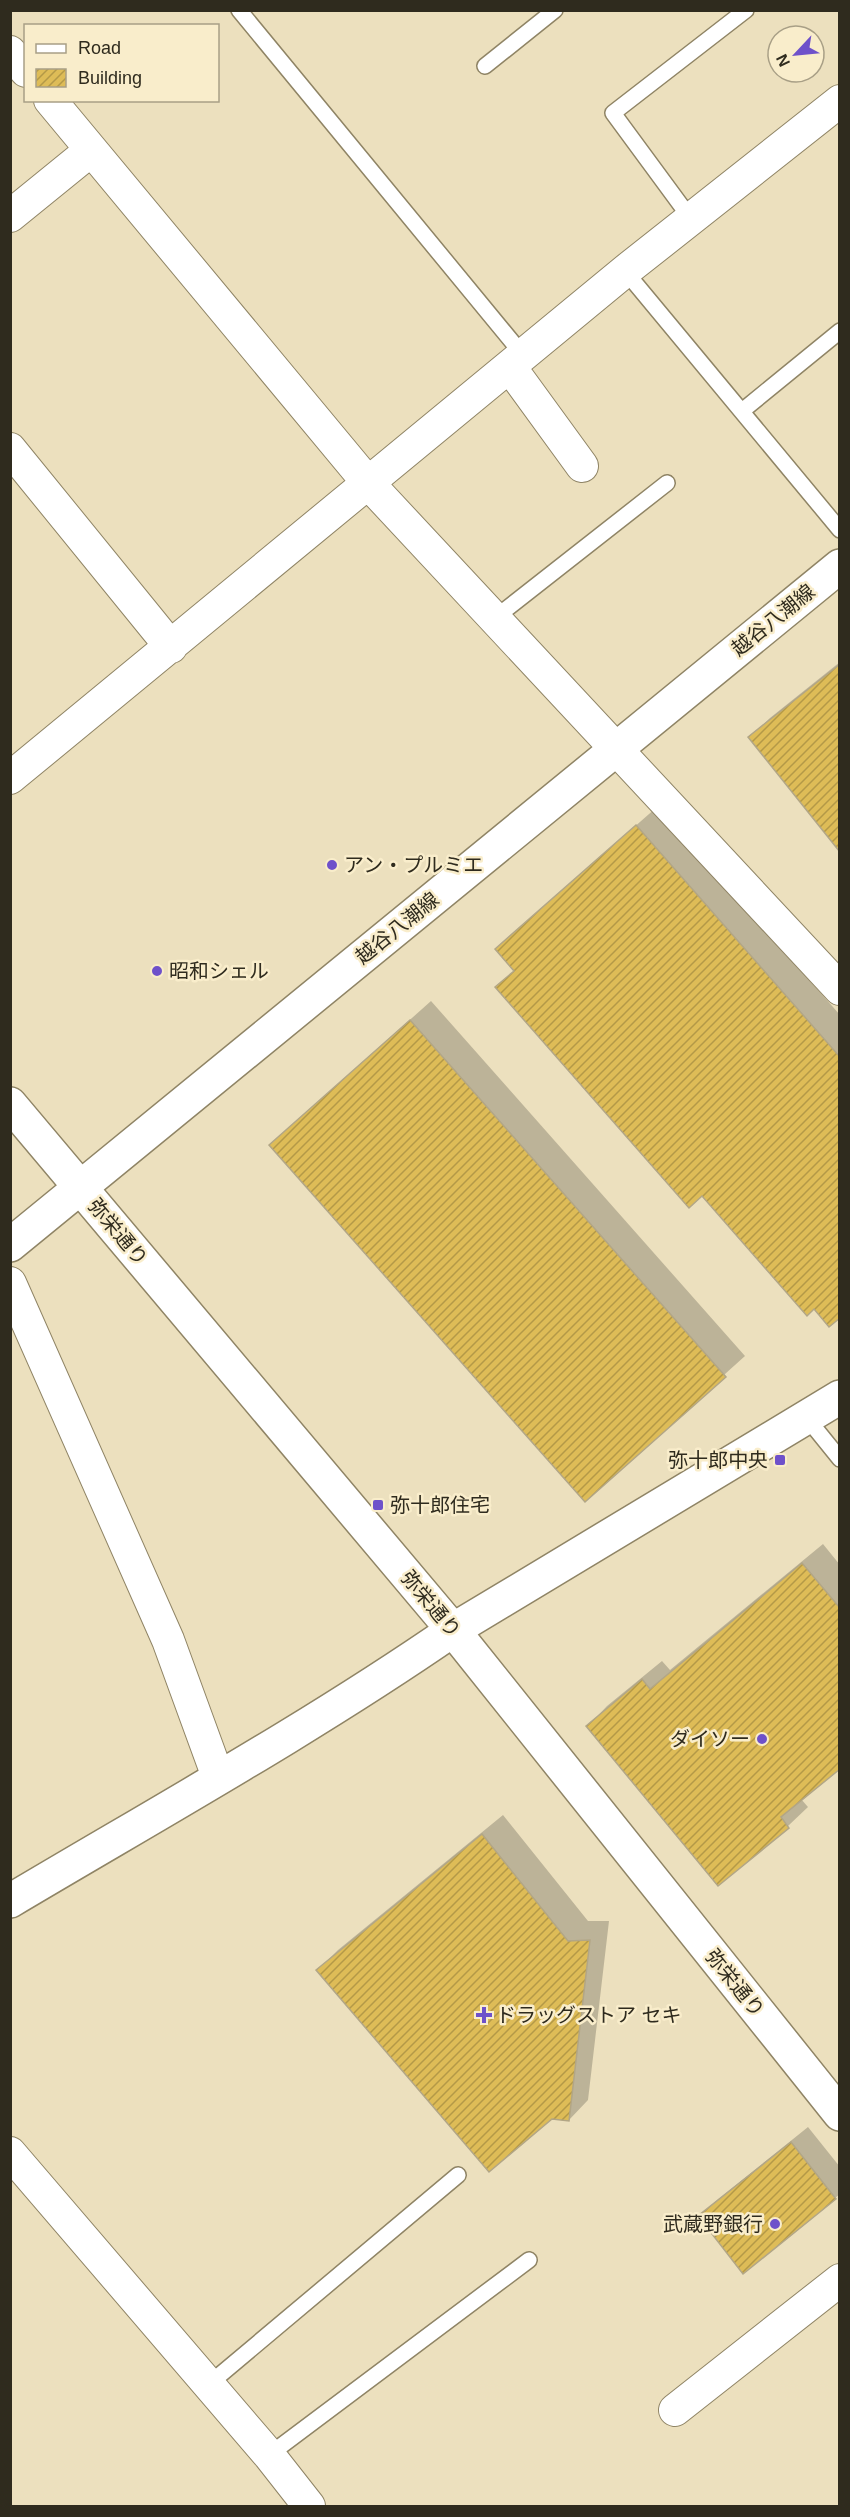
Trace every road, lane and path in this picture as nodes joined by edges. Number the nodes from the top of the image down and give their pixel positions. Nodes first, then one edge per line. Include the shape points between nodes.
1 (239, 10) edge
2 (555, 10) edge
3 (746, 10) edge
4 (10, 52) edge
5 (485, 66) dead end
6 (24, 69) edge
7 (840, 101) edge
8 (52, 102) edge
9 (90, 151) junction
10 (10, 216) edge
11 (691, 219) junction
12 (625, 271) junction
13 (840, 331) edge
14 (517, 361) junction
15 (742, 411) junction
16 (10, 448) edge
17 (582, 466) dead end
18 (667, 483) dead end
19 (369, 484) junction
20 (840, 530) edge
21 (840, 566) edge
22 (495, 618) junction
23 (171, 647) junction
24 (616, 749) junction
25 (11, 778) edge
26 (840, 989) edge
27 (10, 1104) edge
28 (80, 1188) junction
29 (10, 1245) edge
30 (10, 1283) edge
31 (840, 1396) edge
32 (806, 1417) junction
33 (840, 1459) edge
34 (453, 1630) junction
35 (218, 1777) junction
36 (10, 1901) edge
37 (840, 2114) edge
38 (10, 2153) edge
39 (458, 2175) dead end
40 (529, 2260) dead end
41 (840, 2280) edge
42 (208, 2385) junction
43 (675, 2410) dead end
44 (270, 2456) junction
45 (309, 2506) edge

1 - 14 lane
2 - 5 lane
3 - 11 lane via 613,113
4 - 6 street
7 - 11 street
8 - 9 street
9 - 10 street
9 - 19 street
11 - 12 street
12 - 14 street
12 - 15 lane
13 - 15 lane
14 - 17 street
14 - 19 street
15 - 20 lane
16 - 23 street
18 - 22 lane
19 - 22 street
19 - 23 street
21 - 24 street, 越谷八潮線
22 - 24 street
23 - 25 street
24 - 26 street
24 - 28 street, 越谷八潮線
27 - 28 street, 弥栄通り
28 - 29 street, 越谷八潮線
28 - 34 street, 弥栄通り
30 - 35 street via 168,1640
31 - 32 street
32 - 33 lane
32 - 34 street
34 - 35 street
34 - 37 street, 弥栄通り
35 - 36 street
38 - 42 street
39 - 42 lane
40 - 44 lane
41 - 43 street
42 - 44 street
44 - 45 street

